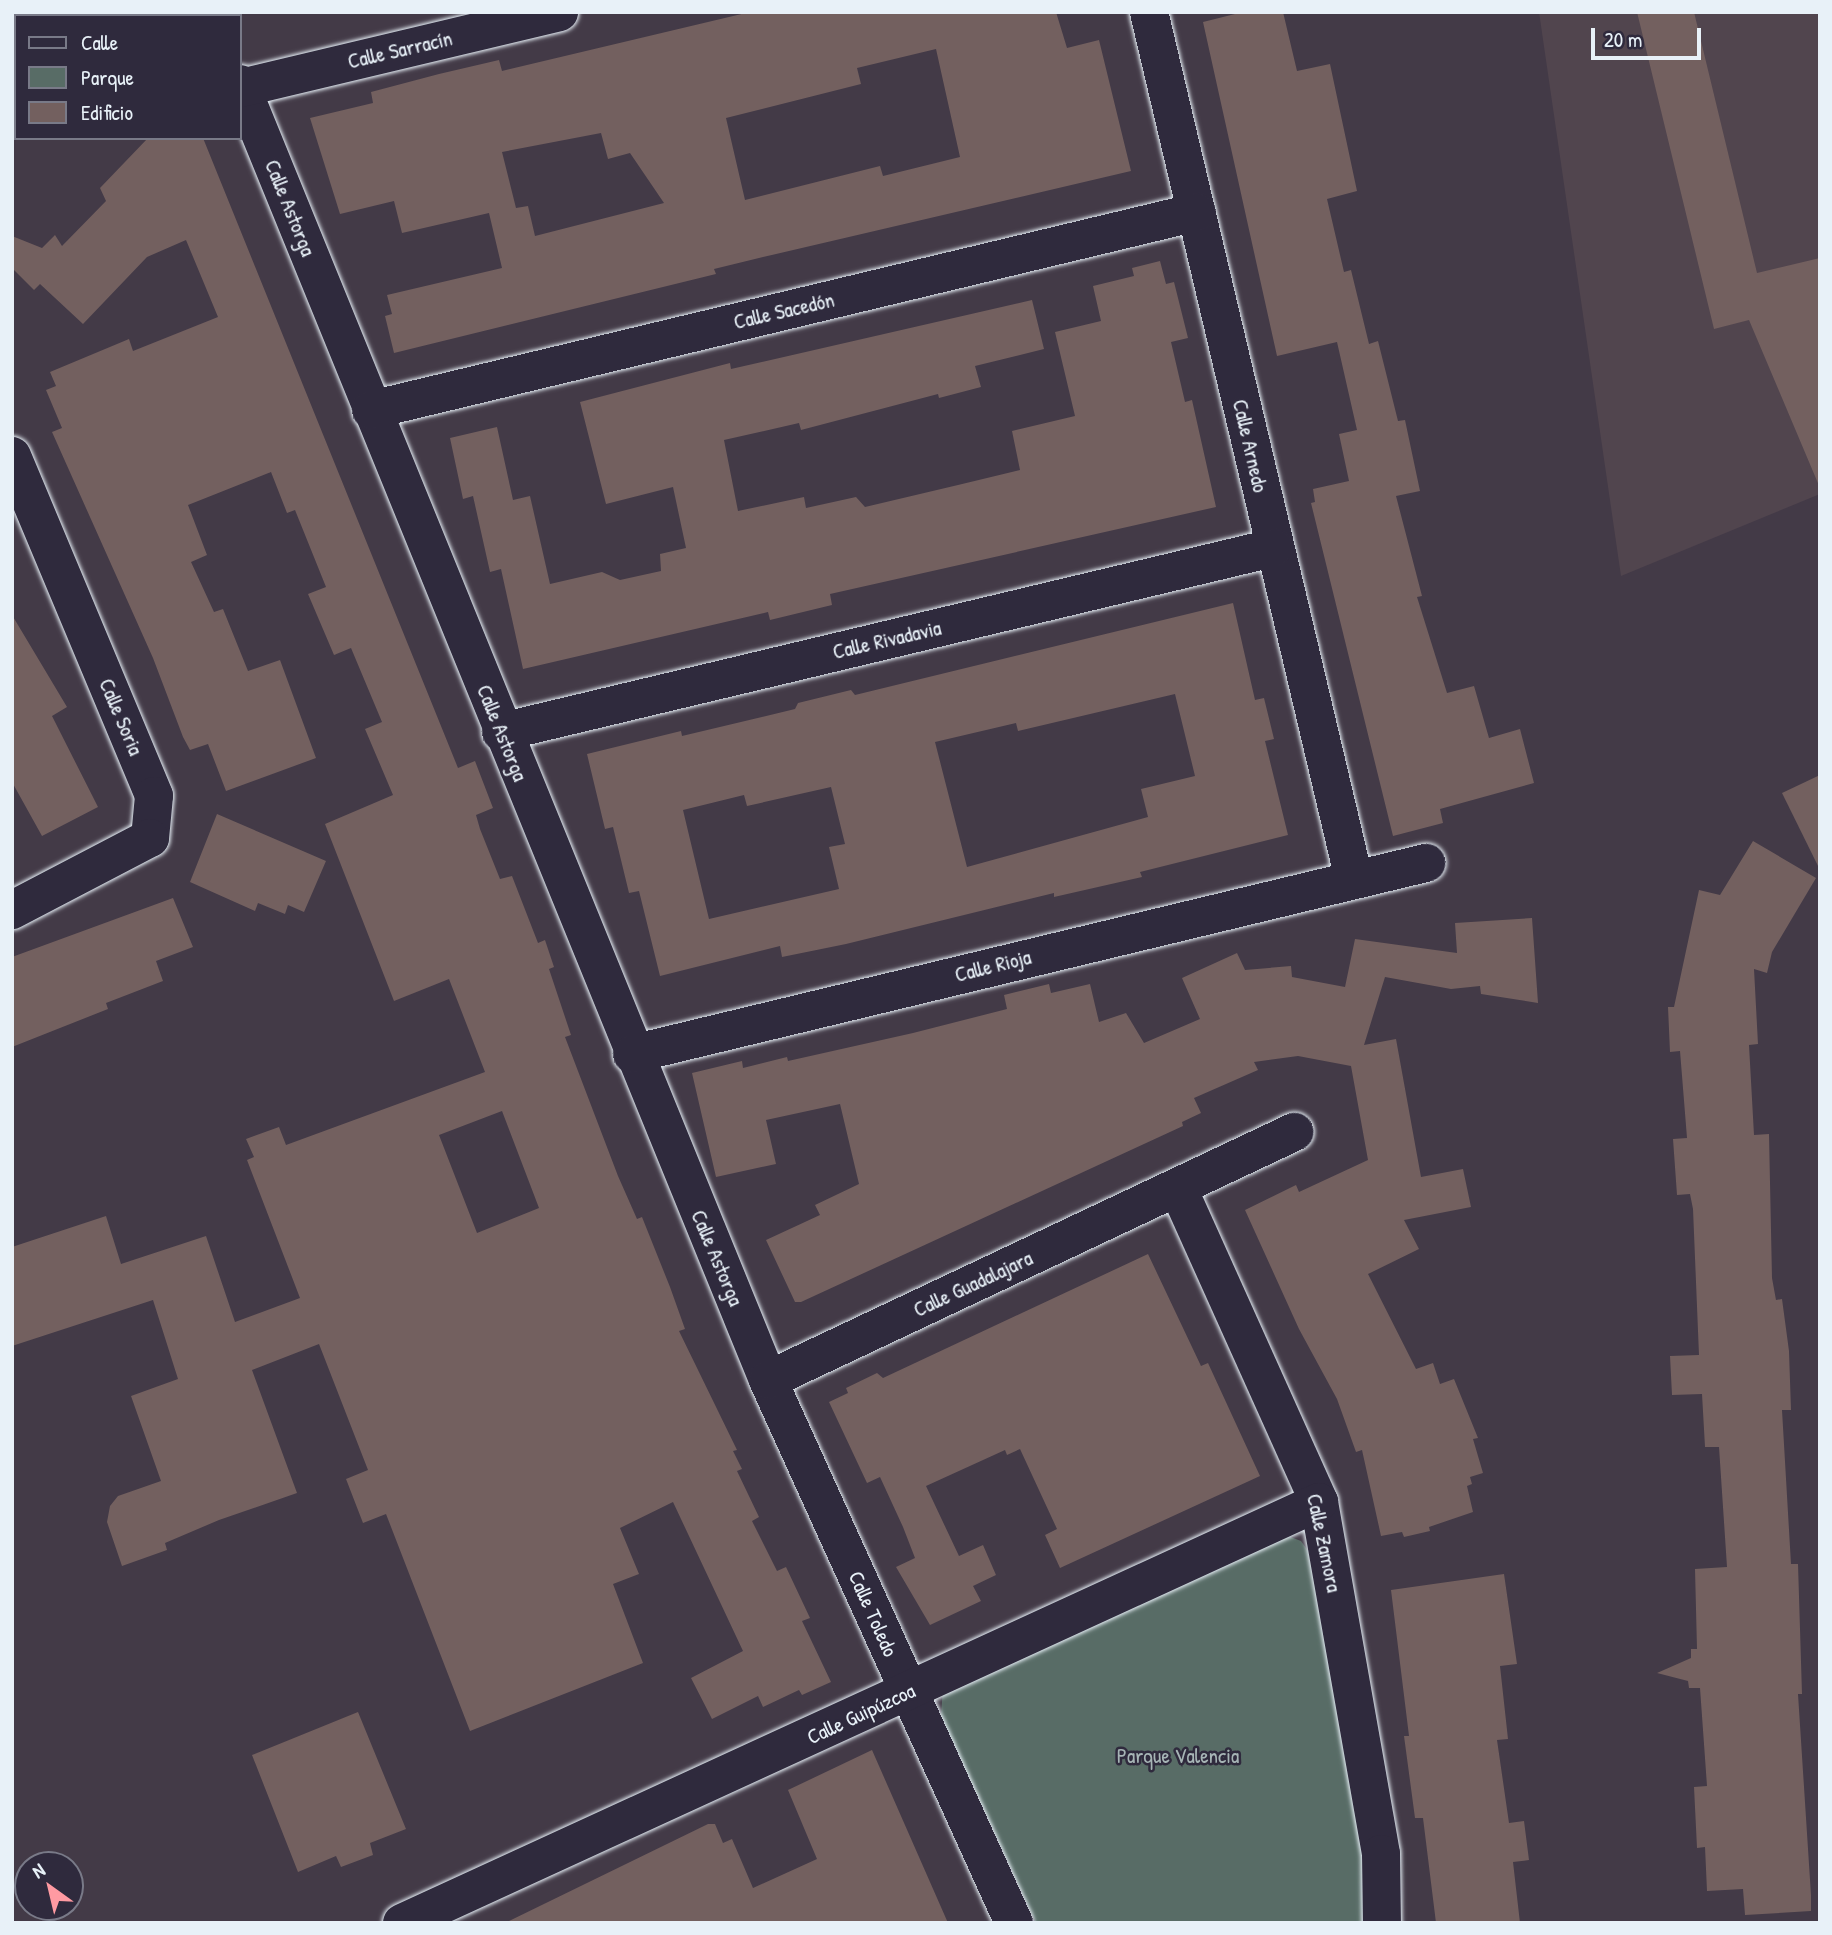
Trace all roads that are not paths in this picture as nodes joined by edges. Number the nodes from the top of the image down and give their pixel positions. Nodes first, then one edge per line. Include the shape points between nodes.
1 (559, 12) edge
2 (1149, 12) edge
3 (242, 86) edge
4 (242, 91) edge
5 (1198, 212) junction
6 (371, 410) junction
7 (12, 456) edge
8 (1273, 548) junction
9 (501, 732) junction
10 (1426, 863) dead end
11 (1354, 878) junction
12 (12, 910) edge
13 (632, 1054) junction
14 (1294, 1132) dead end
15 (1178, 1188) junction
16 (768, 1380) junction
17 (1319, 1502) junction
18 (908, 1693) junction
19 (402, 1923) edge
20 (1014, 1923) edge
21 (1382, 1923) edge

1 - 3 street, Calle Sarracín
2 - 5 street, Calle Arnedo
4 - 6 street, Calle Astorga
5 - 6 street, Calle Sacedón
5 - 8 street, Calle Arnedo
6 - 9 street, Calle Astorga
7 - 12 street, Calle Soria via 154,796 150,838
8 - 9 street, Calle Rivadavia
8 - 11 street, Calle Arnedo
9 - 13 street, Calle Astorga
10 - 11 street, Calle Rioja
11 - 13 street, Calle Rioja
13 - 16 street, Calle Astorga
14 - 15 street, Calle Guadalajara
15 - 16 street, Calle Guadalajara
15 - 17 street, Calle Zamora
16 - 18 street, Calle Toledo
17 - 18 street, Calle Guipúzcoa
17 - 21 street, Calle Zamora via 1381,1854
18 - 19 street, Calle Guipúzcoa
18 - 20 street, Calle Toledo

